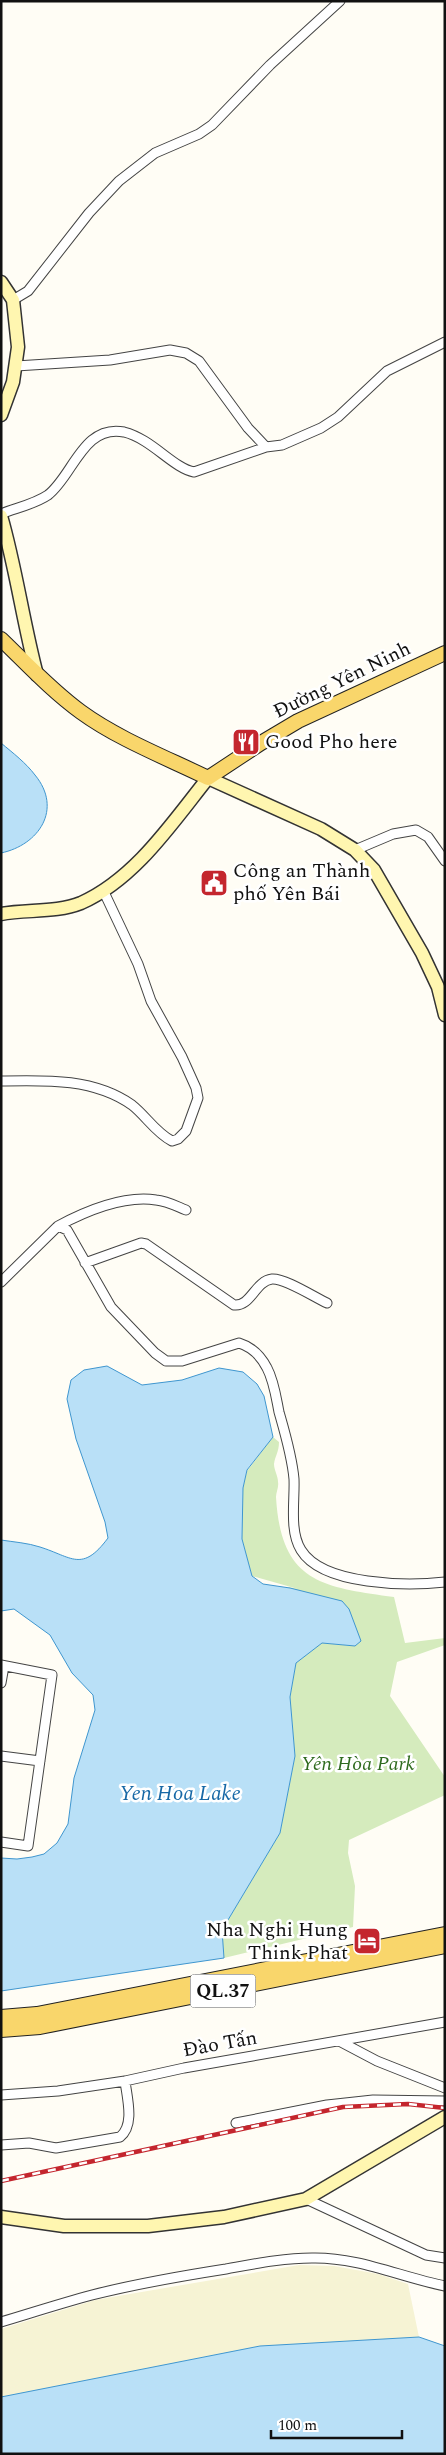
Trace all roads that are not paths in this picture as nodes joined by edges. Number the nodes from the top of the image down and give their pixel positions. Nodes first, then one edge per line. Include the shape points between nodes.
1 (340, 1) edge
2 (1, 282) edge
3 (13, 300) junction
4 (445, 342) edge
5 (16, 366) junction
6 (1, 415) edge
7 (266, 447) junction
8 (1, 515) edge
9 (1, 639) edge
10 (445, 653) edge
11 (37, 675) junction
12 (208, 778) junction
13 (355, 850) junction
14 (445, 861) edge
15 (104, 890) junction
16 (1, 914) edge
17 (445, 1015) edge
18 (1, 1081) edge
19 (186, 1210) dead end
20 (58, 1226) junction
21 (85, 1263) junction
22 (1, 1282) edge
23 (327, 1303) dead end
24 (445, 1582) edge
25 (3, 1666) edge
26 (1, 1683) edge
27 (1, 1756) edge
28 (40, 1761) junction
29 (1, 1842) edge
30 (445, 1934) edge
31 (445, 1946) edge
32 (1, 2017) edge
33 (445, 2022) edge
34 (1, 2030) edge
35 (341, 2042) junction
36 (125, 2081) junction
37 (445, 2088) edge
38 (1, 2095) edge
39 (445, 2101) edge
40 (445, 2117) edge
41 (236, 2123) dead end
42 (1, 2144) edge
43 (306, 2199) junction
44 (1, 2217) edge
45 (445, 2258) edge
46 (445, 2286) edge
47 (1, 2322) edge

1 - 3 street via 270,65 212,125 155,153 119,181 89,213 28,291
2 - 3 street
3 - 5 street via 18,346
4 - 7 street via 386,371 329,424 300,438
5 - 6 street
5 - 7 street via 110,360 170,350 186,353 199,361 248,428
7 - 8 street via 194,472 137,437 111,432 90,443 47,496
8 - 11 street
9 - 11 main road
10 - 12 main road, Đường Yên Ninh via 298,721
11 - 12 main road via 82,712
12 - 13 street via 313,825
12 - 15 street via 162,836
13 - 14 street via 393,834 416,830 428,837
13 - 17 street via 374,870 422,953 438,987
15 - 16 street via 80,903
15 - 18 street via 151,1001 196,1088 198,1098 186,1131 172,1140 130,1104 102,1091 67,1081
19 - 20 street via 154,1200 127,1201 78,1216
20 - 21 street via 67,1230
20 - 22 street
21 - 23 street via 146,1244 234,1305 245,1302 262,1283 272,1279
21 - 24 street via 111,1307 166,1361 182,1361 240,1343 261,1358 272,1381 290,1454 298,1541 301,1551 313,1562 339,1575 380,1583
25 - 26 street
25 - 28 street via 52,1674
27 - 28 street
28 - 29 street via 28,1846
30 - 32 main road, QL.37 via 37,2014
31 - 34 main road, QL.37 via 40,2027
33 - 35 street, Đào Tấn
35 - 36 street, Đào Tấn
35 - 37 street via 377,2061
36 - 38 street, Đào Tấn
36 - 42 street via 128,2120 120,2137 56,2148 29,2143
39 - 41 street via 373,2100 327,2105
40 - 43 street
43 - 44 street via 224,2217 148,2226 64,2226
43 - 45 street via 426,2255
46 - 47 street via 422,2282 384,2268 312,2258 267,2262 138,2285

